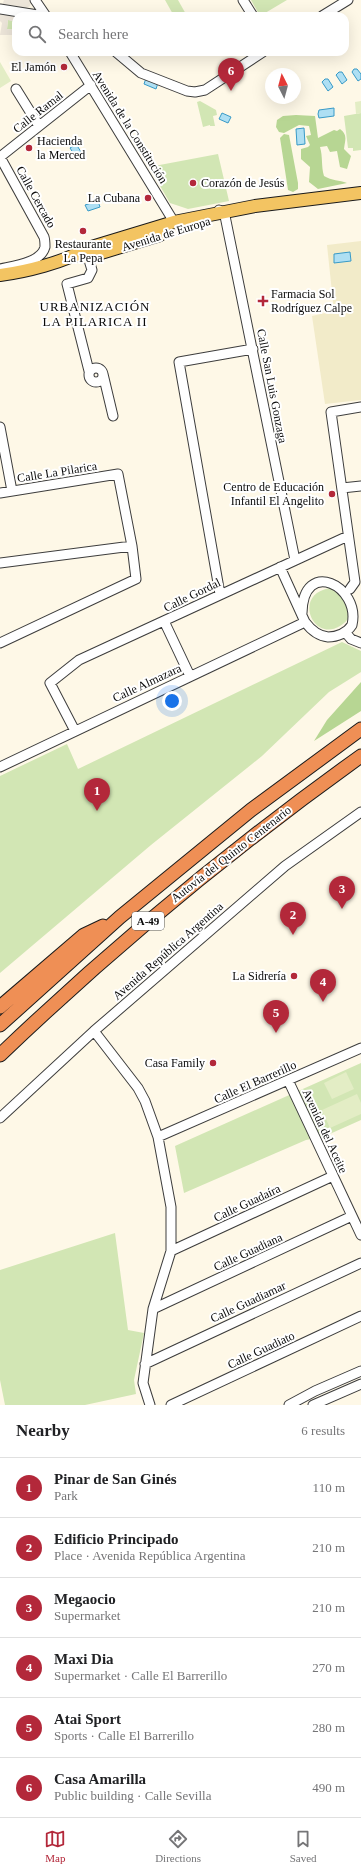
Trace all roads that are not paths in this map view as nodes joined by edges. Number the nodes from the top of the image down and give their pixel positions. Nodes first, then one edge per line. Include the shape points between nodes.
1 (35, 0) edge
2 (243, 0) edge
3 (348, 0) edge
4 (0, 9) edge
5 (19, 12) edge
6 (42, 12) edge
7 (250, 12) edge
8 (328, 12) edge
9 (73, 56) edge
10 (121, 56) edge
11 (257, 56) edge
12 (91, 85) junction
13 (16, 89) dead end
14 (39, 126) junction
15 (0, 157) edge
16 (361, 193) edge
17 (224, 212) junction
18 (174, 222) junction
19 (75, 255) junction
20 (88, 257) junction
21 (0, 269) edge
22 (14, 273) junction
23 (0, 275) edge
24 (0, 280) edge
25 (253, 349) junction
26 (361, 407) edge
27 (113, 416) dead end
28 (0, 427) edge
29 (361, 486) edge
30 (342, 488) junction
31 (12, 490) junction
32 (0, 493) edge
33 (348, 536) junction
34 (132, 546) junction
35 (295, 560) junction
36 (0, 563) edge
37 (280, 567) junction
38 (355, 593) edge
39 (220, 594) junction
40 (302, 613) junction
41 (164, 621) junction
42 (305, 622) junction
43 (346, 632) junction
44 (0, 643) edge
45 (361, 644) edge
46 (190, 676) junction
47 (361, 729) edge
48 (75, 731) junction
49 (361, 756) edge
50 (0, 768) edge
51 (361, 812) edge
52 (120, 917) junction
53 (0, 1007) edge
54 (0, 1025) edge
55 (94, 1031) junction
56 (361, 1048) edge
57 (0, 1055) edge
58 (288, 1080) junction
59 (0, 1118) edge
60 (158, 1137) junction
61 (333, 1176) junction
62 (352, 1216) junction
63 (361, 1235) edge
64 (171, 1251) junction
65 (361, 1263) edge
66 (153, 1309) junction
67 (361, 1316) edge
68 (145, 1364) junction
69 (361, 1371) edge
70 (361, 1384) edge
71 (325, 1403) edge
72 (150, 1405) edge
73 (171, 1405) edge
74 (289, 1405) edge
75 (314, 1405) edge

1 - 6 street
2 - 7 street
3 - 8 street
4 - 5 street
9 - 12 street, Avenida de la Constitución
10 - 11 street via 141,73 195,92 205,90
12 - 14 street, Calle Ramal
12 - 18 street, Avenida de la Constitución
13 - 14 street
14 - 15 street, Calle Ramal
15 - 21 street, Calle Cercado via 44,237 45,247 35,259
16 - 17 main road
17 - 18 main road, Avenida de Europa
17 - 18 main road via 184,216
17 - 25 street, Calle San Luis Gonzaga
18 - 19 main road, Avenida de Europa via 85,249
18 - 20 main road, Avenida de Europa via 166,228
19 - 20 main road, Avenida de Europa
19 - 22 main road, Avenida de Europa
20 - 27 street via 92,270 88,278 67,284 88,377 97,382 102,380 103,374
22 - 23 main road, Avenida de Europa
22 - 24 main road, Avenida de Europa
25 - 35 street, Calle San Luis Gonzaga
25 - 39 street via 179,362
26 - 30 street via 331,412
28 - 31 street
29 - 30 street
30 - 33 street
31 - 32 street, Calle La Pilarica
31 - 34 street, Calle La Pilarica via 118,474
33 - 35 street, Calle Gordal
33 - 38 street
34 - 36 street
34 - 44 street via 136,579
35 - 37 street, Calle Gordal
37 - 39 street, Calle Gordal
37 - 40 street
38 - 40 street via 343,584 317,584 305,596
38 - 43 street via 358,612 354,623
39 - 41 street, Calle Gordal
40 - 42 street
41 - 46 street
41 - 48 street, Calle Gordal via 79,660 50,682
42 - 43 street via 311,630 327,637
42 - 46 street, Calle Almazara
43 - 45 street via 351,639
46 - 48 street, Calle Almazara
47 - 52 highway, Autovía del Quinto Centenario / A-49 via 250,810
48 - 50 street, Calle Almazara
49 - 57 highway, Autovía del Quinto Centenario / A-49 via 248,839 155,915 54,1003
51 - 55 street, Avenida República Argentina via 285,866
52 - 53 highway via 84,935
52 - 54 highway, Autovía del Quinto Centenario / A-49
55 - 59 street, Avenida República Argentina
55 - 60 street via 138,1088
56 - 58 street, Calle El Barrerillo
58 - 60 street, Calle El Barrerillo
58 - 61 street, Avenida del Aceite
60 - 64 street via 171,1207
61 - 62 street, Avenida del Aceite
61 - 64 street, Calle Guadaíra
62 - 63 street, Avenida del Aceite
62 - 66 street, Calle Guadiana
64 - 66 street
65 - 68 street, Calle Guadiamar
66 - 68 street
67 - 73 street, Calle Guadiato
68 - 72 street via 143,1383
69 - 74 street
70 - 71 street
71 - 75 street

